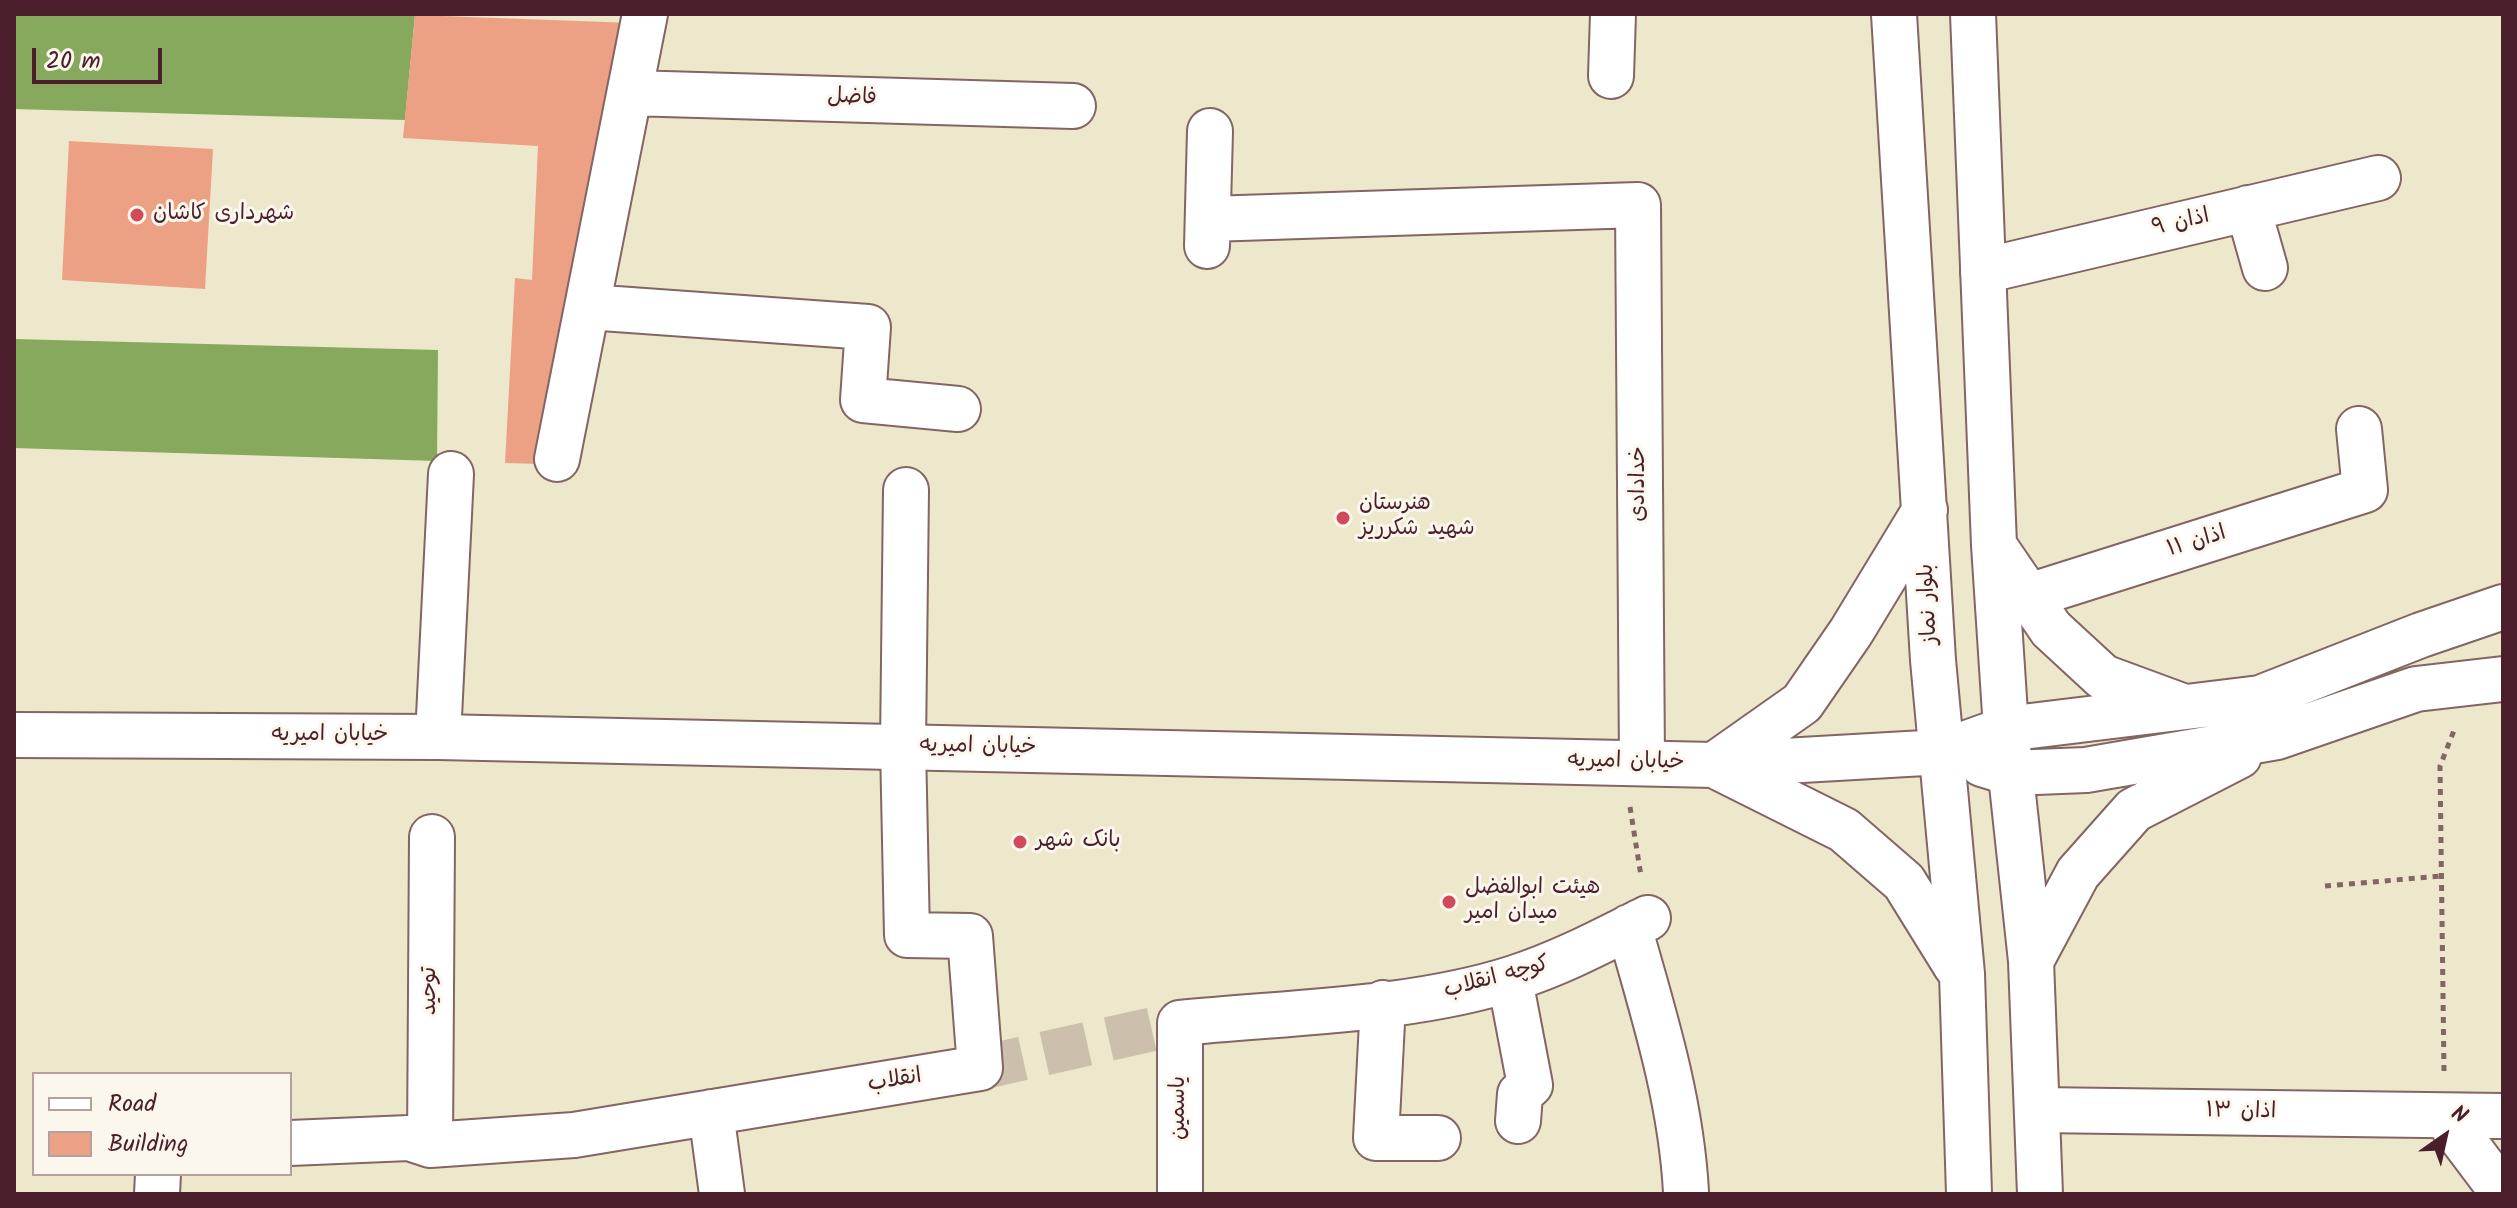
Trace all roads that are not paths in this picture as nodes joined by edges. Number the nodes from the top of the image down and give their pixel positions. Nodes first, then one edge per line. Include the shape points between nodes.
1 (645, 14) edge
2 (1613, 14) edge
3 (1894, 14) edge
4 (1973, 14) edge
5 (1611, 76) dead end
6 (630, 93) junction
7 (1073, 106) dead end
8 (1210, 131) dead end
9 (2378, 178) dead end
10 (2248, 208) junction
11 (2265, 268) dead end
12 (1983, 271) junction
13 (588, 307) junction
14 (958, 409) dead end
15 (2359, 429) dead end
16 (557, 459) dead end
17 (451, 474) dead end
18 (906, 490) dead end
19 (1925, 510) junction
20 (1994, 545) junction
21 (2029, 596) junction
22 (2503, 607) edge
23 (2488, 681) edge
24 (2185, 707) junction
25 (2006, 729) junction
26 (14, 735) edge
27 (438, 737) junction
28 (2277, 737) junction
29 (903, 746) junction
30 (1942, 752) junction
31 (1632, 763) junction
32 (1714, 765) junction
33 (2011, 773) junction
34 (432, 837) dead end
35 (2031, 961) junction
36 (1962, 974) junction
37 (1510, 980) junction
38 (1383, 1003) junction
39 (1180, 1023) joint
40 (1524, 1103) dead end
41 (2037, 1110) junction
42 (711, 1112) junction
43 (2445, 1116) junction
44 (2503, 1116) edge
45 (1438, 1138) dead end
46 (292, 1143) edge
47 (430, 1145) junction
48 (1686, 1192) dead end
49 (2503, 1193) edge
50 (722, 1194) edge
51 (1180, 1194) edge
52 (1969, 1194) edge
53 (2040, 1194) edge

1 - 6 main road
2 - 5 main road
3 - 19 main road, بلوار نماز
4 - 12 main road
6 - 7 main road, فاضل
6 - 13 main road
8 - 31 main road, خدادادی via 1208,232 1638,205
9 - 10 main road, اذان ۹
10 - 11 main road
10 - 12 main road, اذان ۹
12 - 20 main road
13 - 14 main road via 868,327 863,400
13 - 16 main road
15 - 21 main road, اذان ۱۱ via 2365,490
17 - 27 main road
18 - 29 main road
19 - 30 main road, بلوار نماز
19 - 32 main road via 1802,703
20 - 21 main road
20 - 25 main road
21 - 24 main road via 2051,629 2103,677
22 - 24 main road via 2260,698
23 - 28 main road via 2416,689
24 - 25 main road
25 - 30 main road
25 - 33 main road
26 - 27 main road, خیابان امیریه
27 - 29 main road, خیابان امیریه
28 - 33 main road via 2086,770
28 - 35 main road via 2134,810 2078,873
29 - 31 main road, خیابان امیریه
29 - 42 main road, انقلاب via 907,935 970,936 980,1068
30 - 32 main road, خیابان امیریه
30 - 33 main road
30 - 36 main road, بلوار نماز
31 - 32 main road, خیابان امیریه
32 - 36 main road via 1844,830 1904,882
33 - 35 main road
34 - 47 main road, توحید
35 - 41 main road
36 - 52 main road, بلوار نماز
37 - 38 main road, کوچه انقلاب
37 - 40 main road
37 - 48 main road, کوچه انقلاب via 1551,966 1638,922 1683,1141
38 - 39 main road, کوچه انقلاب
38 - 45 main road via 1376,1138
39 - 51 main road, یاسمین
41 - 43 main road, اذان ۱۳
41 - 53 main road
42 - 47 main road, انقلاب via 574,1135
42 - 50 main road
43 - 44 main road, اذان ۱۳
43 - 49 main road
46 - 47 main road, انقلاب via 409,1138

